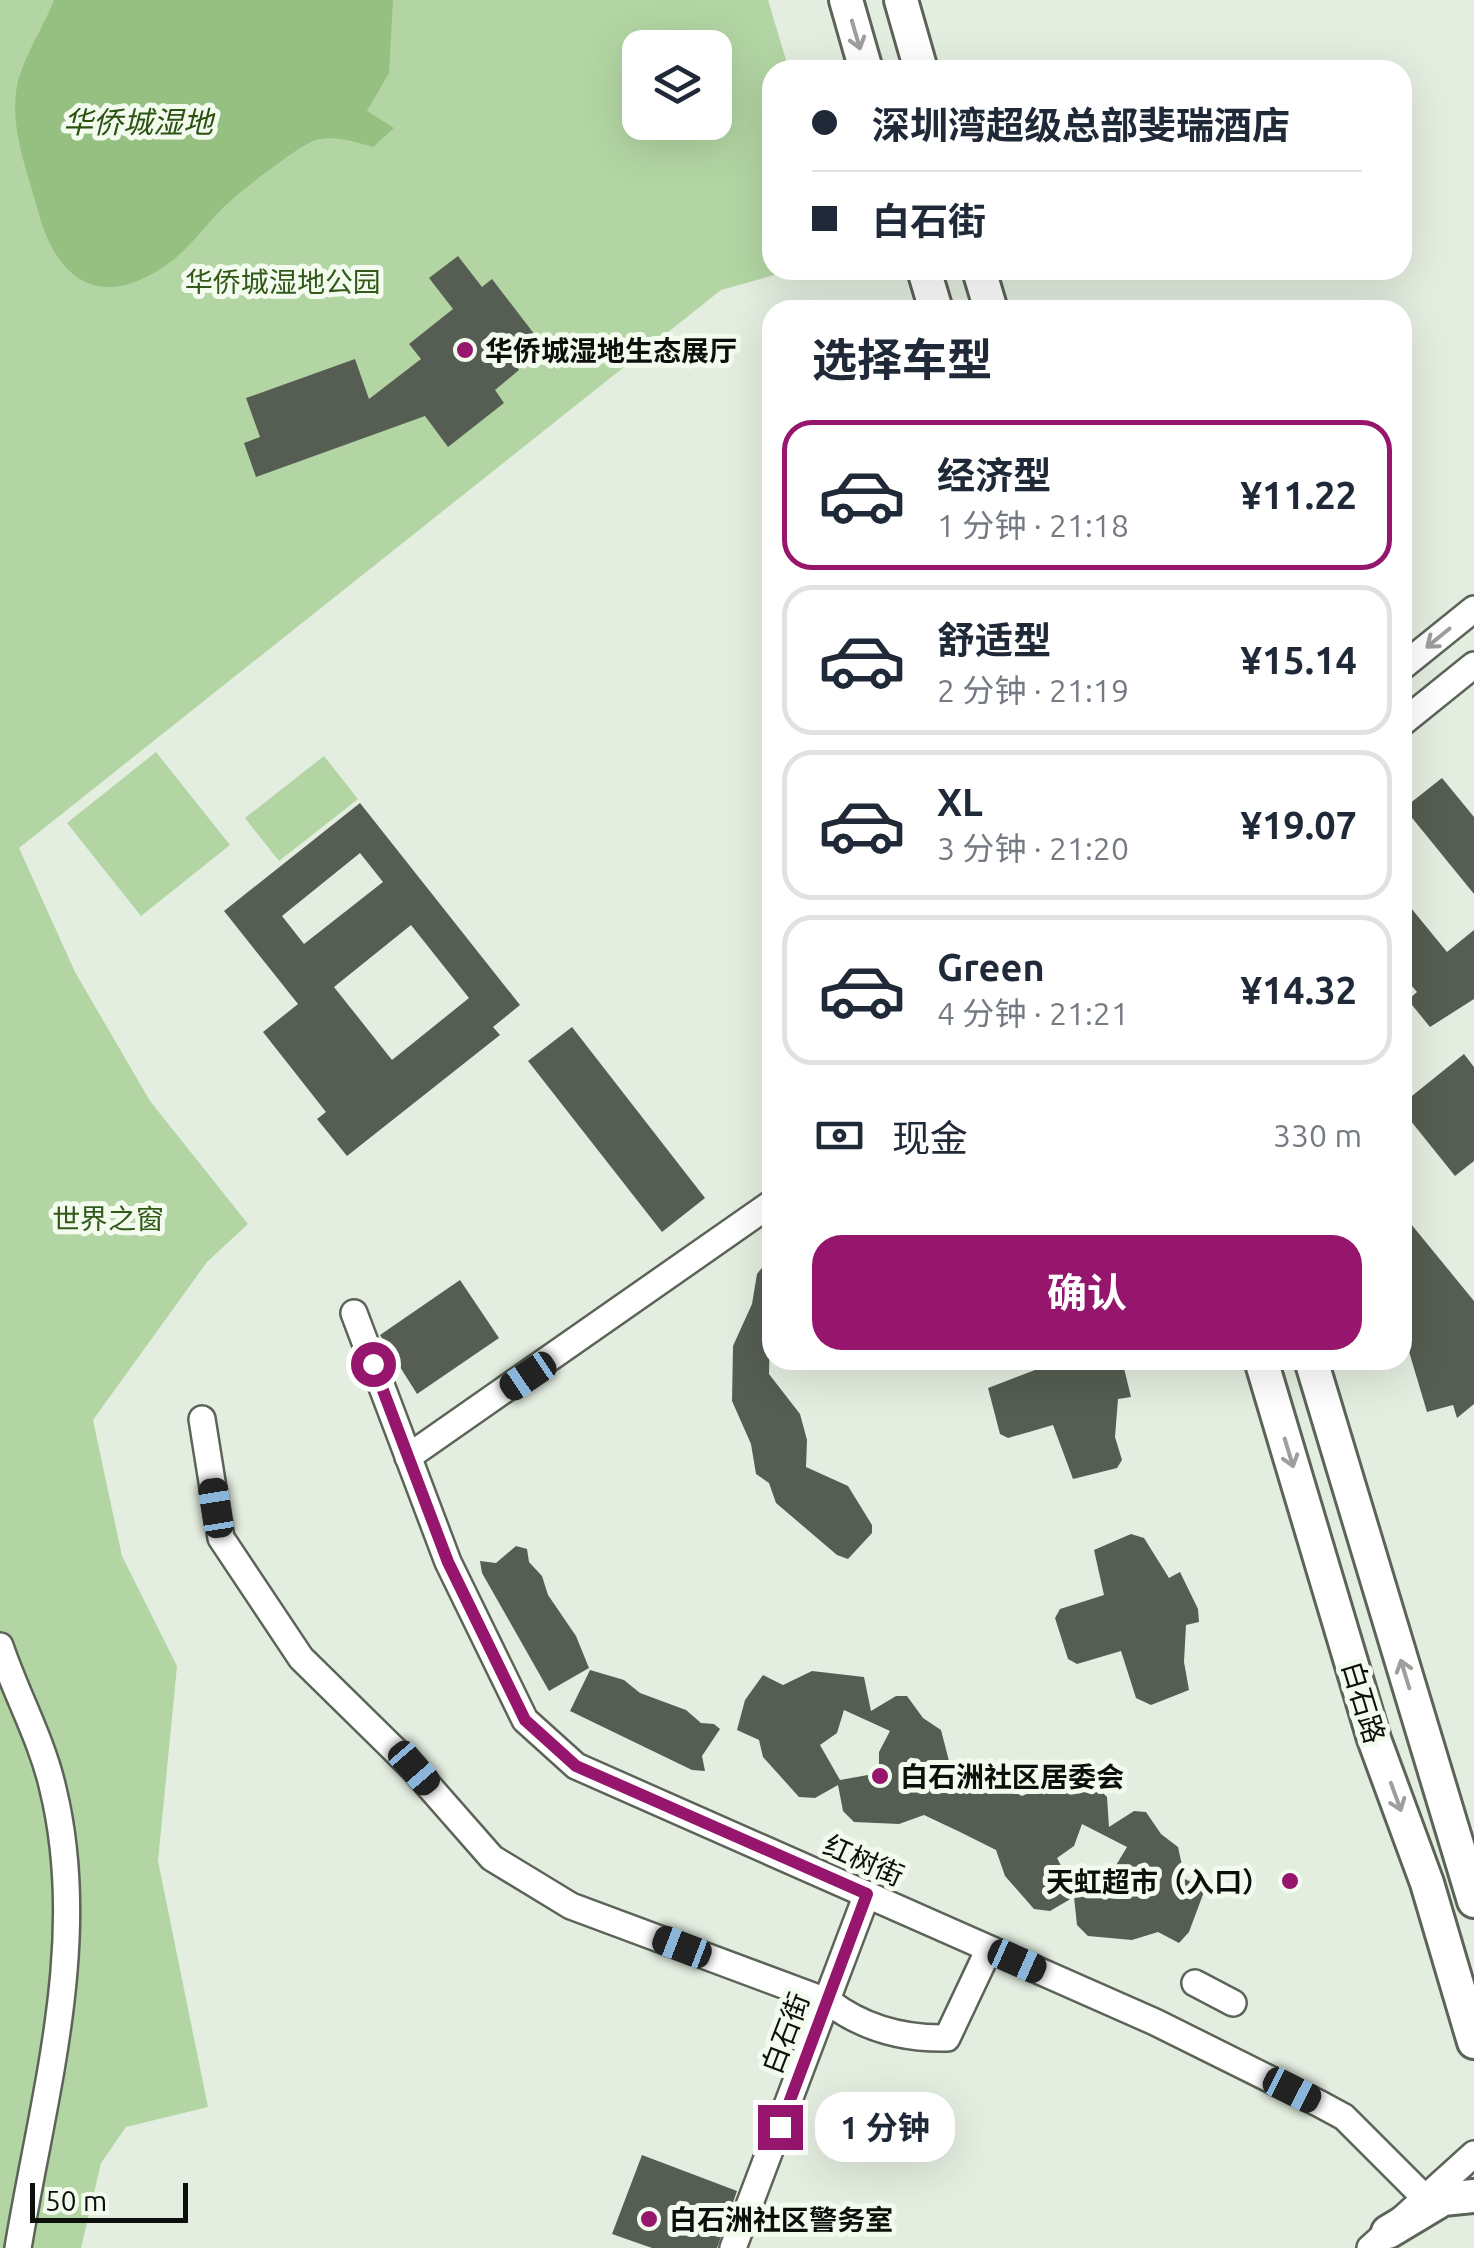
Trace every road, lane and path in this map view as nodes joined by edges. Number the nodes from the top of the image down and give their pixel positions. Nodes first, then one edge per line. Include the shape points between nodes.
1 (846, 0) edge
2 (901, 0) edge
3 (863, 60) edge
4 (918, 60) edge
5 (1474, 609) edge
6 (1412, 659) edge
7 (1474, 665) edge
8 (1412, 715) edge
9 (762, 1210) edge
10 (354, 1313) dead end
11 (1264, 1370) edge
12 (1314, 1370) edge
13 (202, 1419) dead end
14 (408, 1457) junction
15 (0, 1646) edge
16 (867, 1894) junction
17 (1474, 1901) edge
18 (990, 1949) junction
19 (1195, 1983) dead end
20 (829, 2002) junction
21 (1232, 2003) dead end
22 (1474, 2042) edge
23 (1474, 2154) edge
24 (1474, 2196) edge
25 (1425, 2198) junction
26 (1379, 2240) edge
27 (18, 2248) edge
28 (733, 2248) edge

1 -> 3 main road
2 - 4 main road
5 -> 6 street
7 - 8 street
9 - 14 street
10 - 14 street, 红树街
11 -> 22 main road, 白石路 via 1374,1739 1427,1883
17 -> 12 main road, 白石路
13 - 20 street via 221,1538 301,1658 414,1768 492,1858 571,1906
14 - 16 street, 红树街 via 448,1562 525,1720 550,1747 576,1766
15 - 27 street via 54,1792 64,1850 68,1962
16 - 18 street, 红树街
16 - 20 street, 白石街
18 - 20 street via 946,2038 884,2031
18 - 25 street, 红树街 via 1344,2117
19 - 21 street
20 - 28 street, 白石街
23 - 25 street
24 - 26 main road via 1443,2199
25 - 26 street

